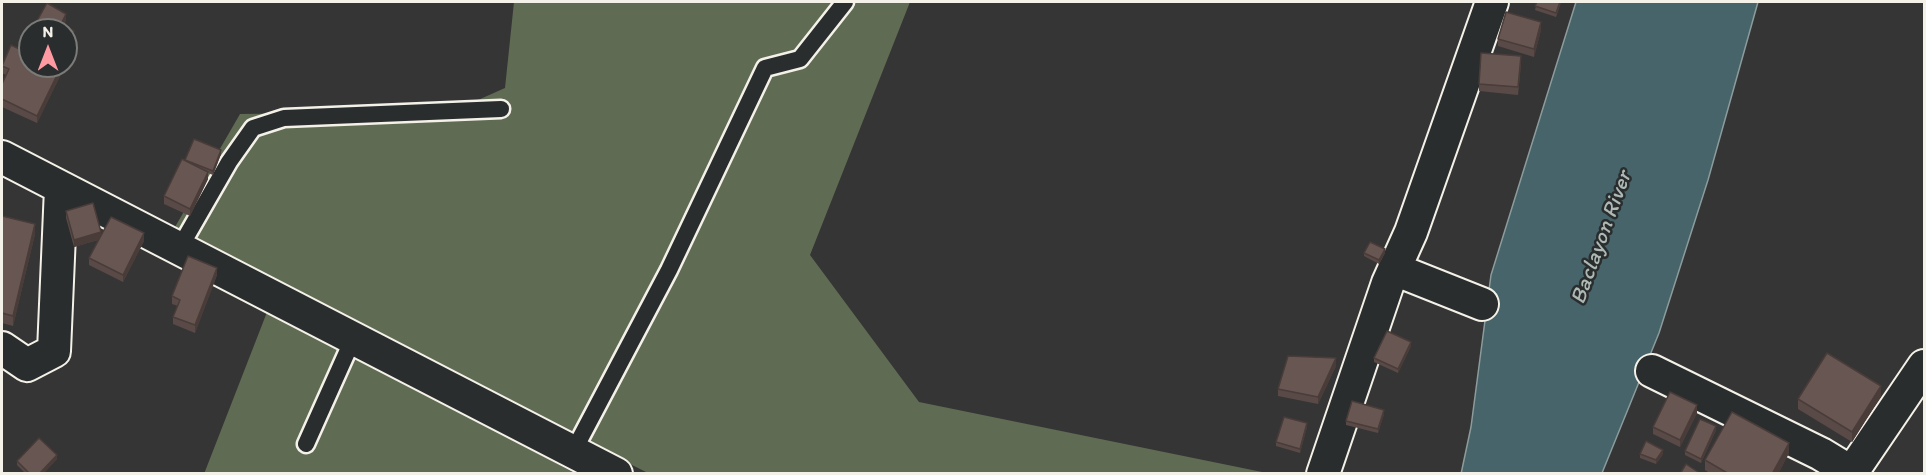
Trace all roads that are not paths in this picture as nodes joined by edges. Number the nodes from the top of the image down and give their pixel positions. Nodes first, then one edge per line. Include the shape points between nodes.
1 (845, 2) edge
2 (1492, 2) edge
3 (501, 109) dead end
4 (2, 157) edge
5 (61, 188) junction
6 (179, 249) junction
7 (1394, 269) junction
8 (1482, 304) dead end
9 (353, 339) junction
10 (2, 348) edge
11 (1924, 366) edge
12 (1652, 372) dead end
13 (306, 444) dead end
14 (573, 452) junction
15 (1815, 464) edge
16 (1853, 473) edge
17 (616, 474) edge
18 (1323, 474) edge

1 - 14 lane via 800,58 765,69 669,270
2 - 7 street via 1411,232
3 - 6 lane via 284,118 253,128
4 - 5 street
5 - 6 street
5 - 10 street via 54,351 27,365
6 - 9 street
7 - 8 street
7 - 18 street
9 - 13 lane
9 - 14 street
11 - 16 street
12 - 15 street
14 - 17 street
15 - 16 street

